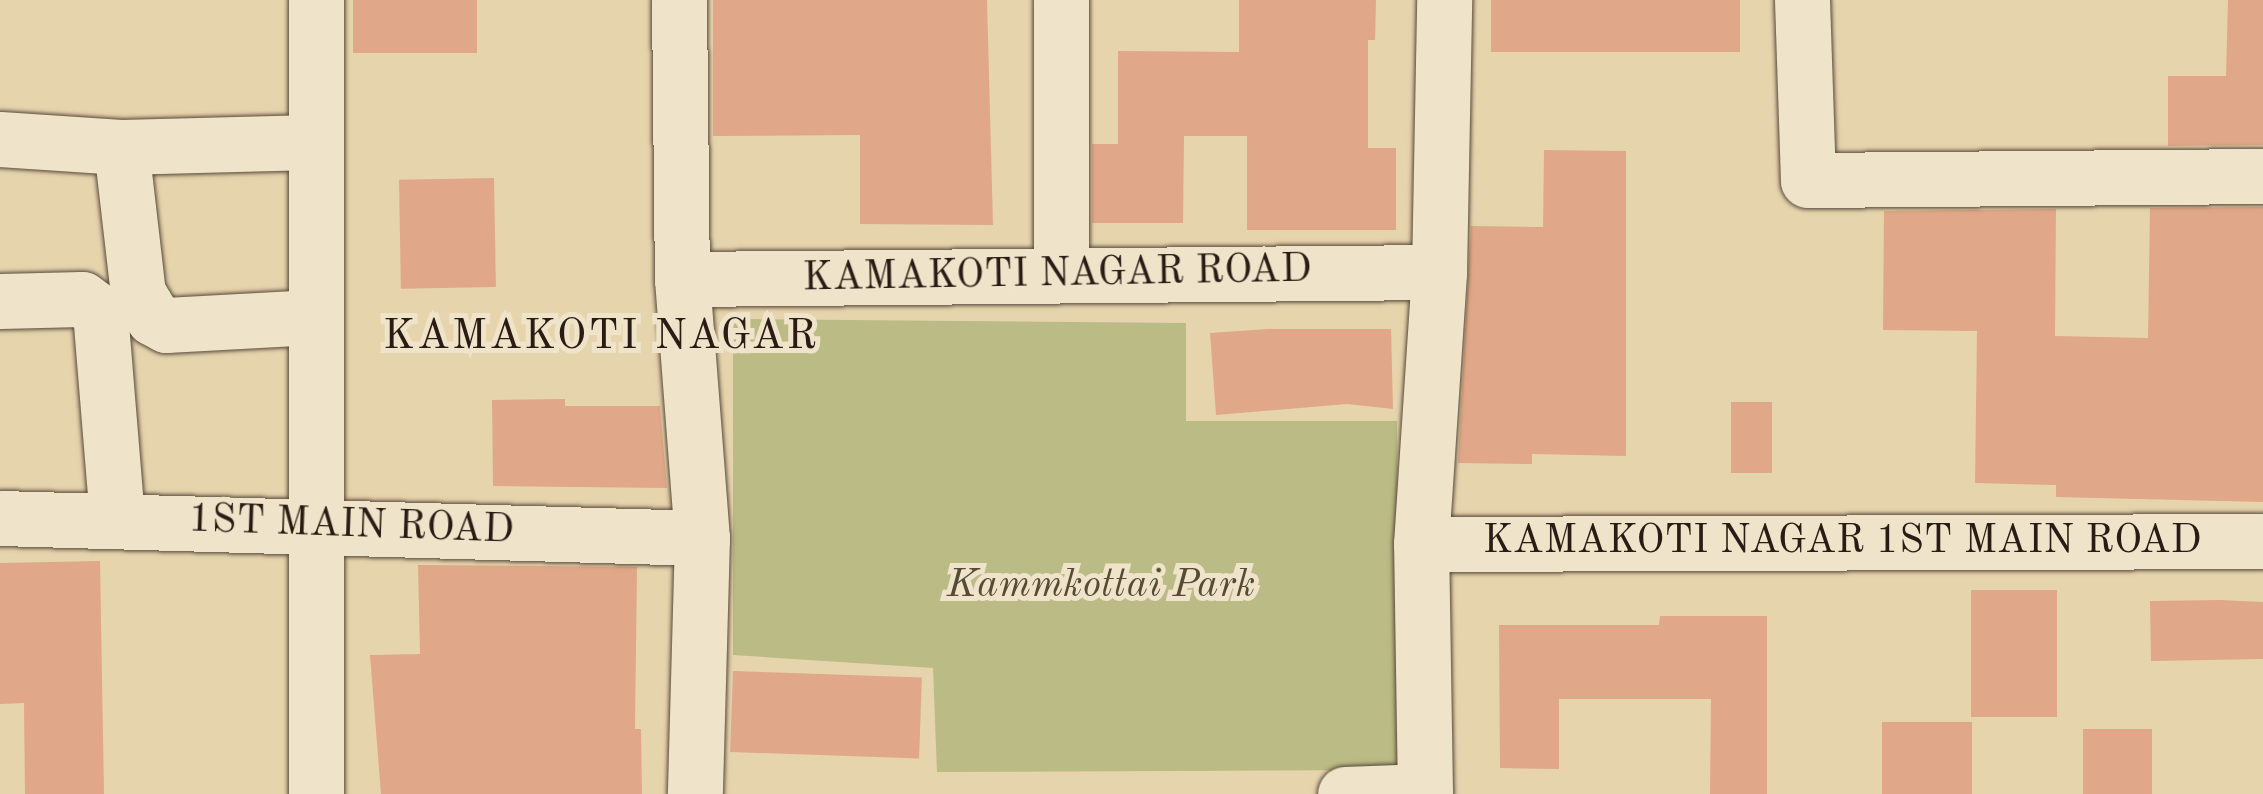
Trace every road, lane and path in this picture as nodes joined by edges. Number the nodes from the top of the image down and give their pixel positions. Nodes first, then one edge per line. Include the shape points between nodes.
1 (316, 0) edge
2 (679, 0) edge
3 (1061, 0) edge
4 (1444, 0) edge
5 (1802, 0) edge
6 (0, 139) edge
7 (313, 142) junction
8 (122, 146) junction
9 (2263, 176) edge
10 (1439, 272) junction
11 (1061, 275) junction
12 (682, 278) junction
13 (0, 301) edge
14 (314, 317) junction
15 (0, 518) edge
16 (118, 519) junction
17 (317, 522) junction
18 (702, 538) junction
19 (2263, 541) edge
20 (1421, 544) junction
21 (1425, 793) edge
22 (316, 794) edge
23 (695, 794) edge
24 (1345, 794) edge

1 - 7 street
2 - 12 street
3 - 11 street
4 - 10 street
5 - 9 street via 1808,180
6 - 8 street
7 - 8 street
7 - 14 street
8 - 14 street via 138,293 153,318 166,325
10 - 11 street, KAMAKOTI NAGAR ROAD
10 - 20 street
11 - 12 street, KAMAKOTI NAGAR ROAD
12 - 18 street
13 - 16 street via 82,299 100,312
14 - 17 street
15 - 16 street, 1ST MAIN ROAD
16 - 17 street, 1ST MAIN ROAD
17 - 18 street, 1ST MAIN ROAD
17 - 22 street
18 - 23 street
19 - 20 street, KAMAKOTI NAGAR 1ST MAIN ROAD
20 - 21 street
21 - 24 street

